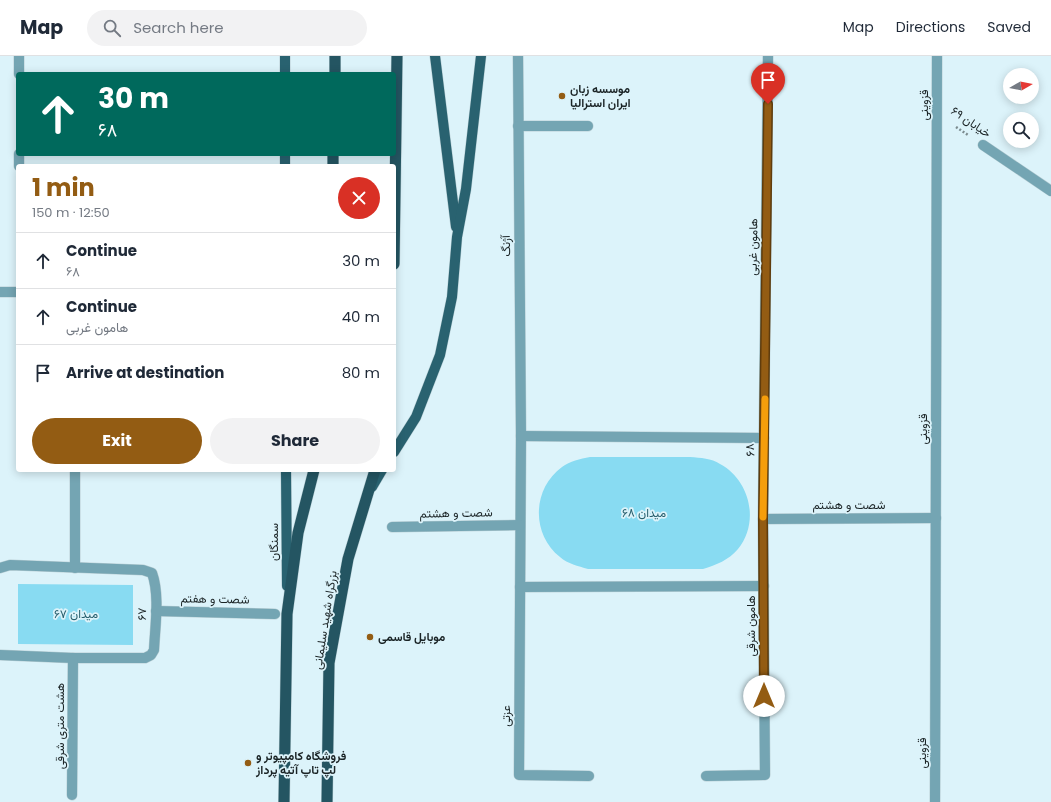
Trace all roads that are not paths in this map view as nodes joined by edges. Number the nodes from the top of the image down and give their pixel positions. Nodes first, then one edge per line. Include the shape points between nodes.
1 (19, 56) edge
2 (285, 56) edge
3 (335, 56) edge
4 (397, 56) edge
5 (435, 56) edge
6 (481, 56) edge
7 (518, 56) edge
8 (768, 56) edge
9 (937, 56) edge
10 (19, 72) edge
11 (285, 72) edge
12 (335, 72) edge
13 (396, 125) edge
14 (518, 126) junction
15 (588, 126) dead end
16 (983, 145) road end
17 (1051, 191) edge
18 (457, 237) junction
19 (0, 292) edge
20 (16, 292) edge
21 (521, 436) junction
22 (764, 438) junction
23 (396, 449) edge
24 (75, 472) edge
25 (286, 472) edge
26 (313, 472) edge
27 (374, 472) edge
28 (381, 472) edge
29 (370, 490) junction
30 (936, 518) junction
31 (763, 519) junction
32 (520, 525) junction
33 (392, 527) dead end
34 (0, 568) edge
35 (75, 568) junction
36 (764, 586) junction
37 (520, 587) junction
38 (156, 611) junction
39 (275, 614) dead end
40 (287, 614) junction
41 (0, 655) edge
42 (74, 658) junction
43 (589, 776) dead end
44 (706, 776) dead end
45 (72, 795) dead end
46 (284, 802) edge
47 (327, 802) edge
48 (935, 802) edge

1 - 10 street
2 - 11 main road
3 - 12 highway
4 - 13 highway
5 - 18 main road
6 - 18 main road via 466,189
7 - 14 street, آژنگ
8 - 22 street, هامون غربی
9 - 30 street, قزوینی
14 - 15 street
14 - 21 street, آژنگ
16 - 17 street, خیابان ۶۹
18 - 23 main road via 452,297 440,355 416,417
19 - 20 street
21 - 22 street, ۶۸
21 - 32 street
22 - 31 street, ۶۸
24 - 35 street
25 - 40 main road, سمنگان
26 - 40 highway via 298,533
27 - 29 highway, بزرگراه شهید سلیمانی
28 - 29 main road
29 - 47 highway, بزرگراه شهید سلیمانی via 348,559 329,662
30 - 31 street, شصت و هشتم
30 - 48 street, قزوینی
31 - 36 street, ۶۸
32 - 33 street, شصت و هشتم
32 - 37 street
34 - 35 street, ۶۷ via 10,565
35 - 38 street, ۶۷ via 143,570 152,573
36 - 37 street
36 - 44 street, هامون شرقی via 765,775
37 - 43 street, عزتی via 519,775
38 - 39 street, شصت و هفتم
38 - 42 street, ۶۷ via 154,650 151,655 145,658
40 - 46 highway
41 - 42 street, ۶۷
42 - 45 street, هشت متری شرقی

